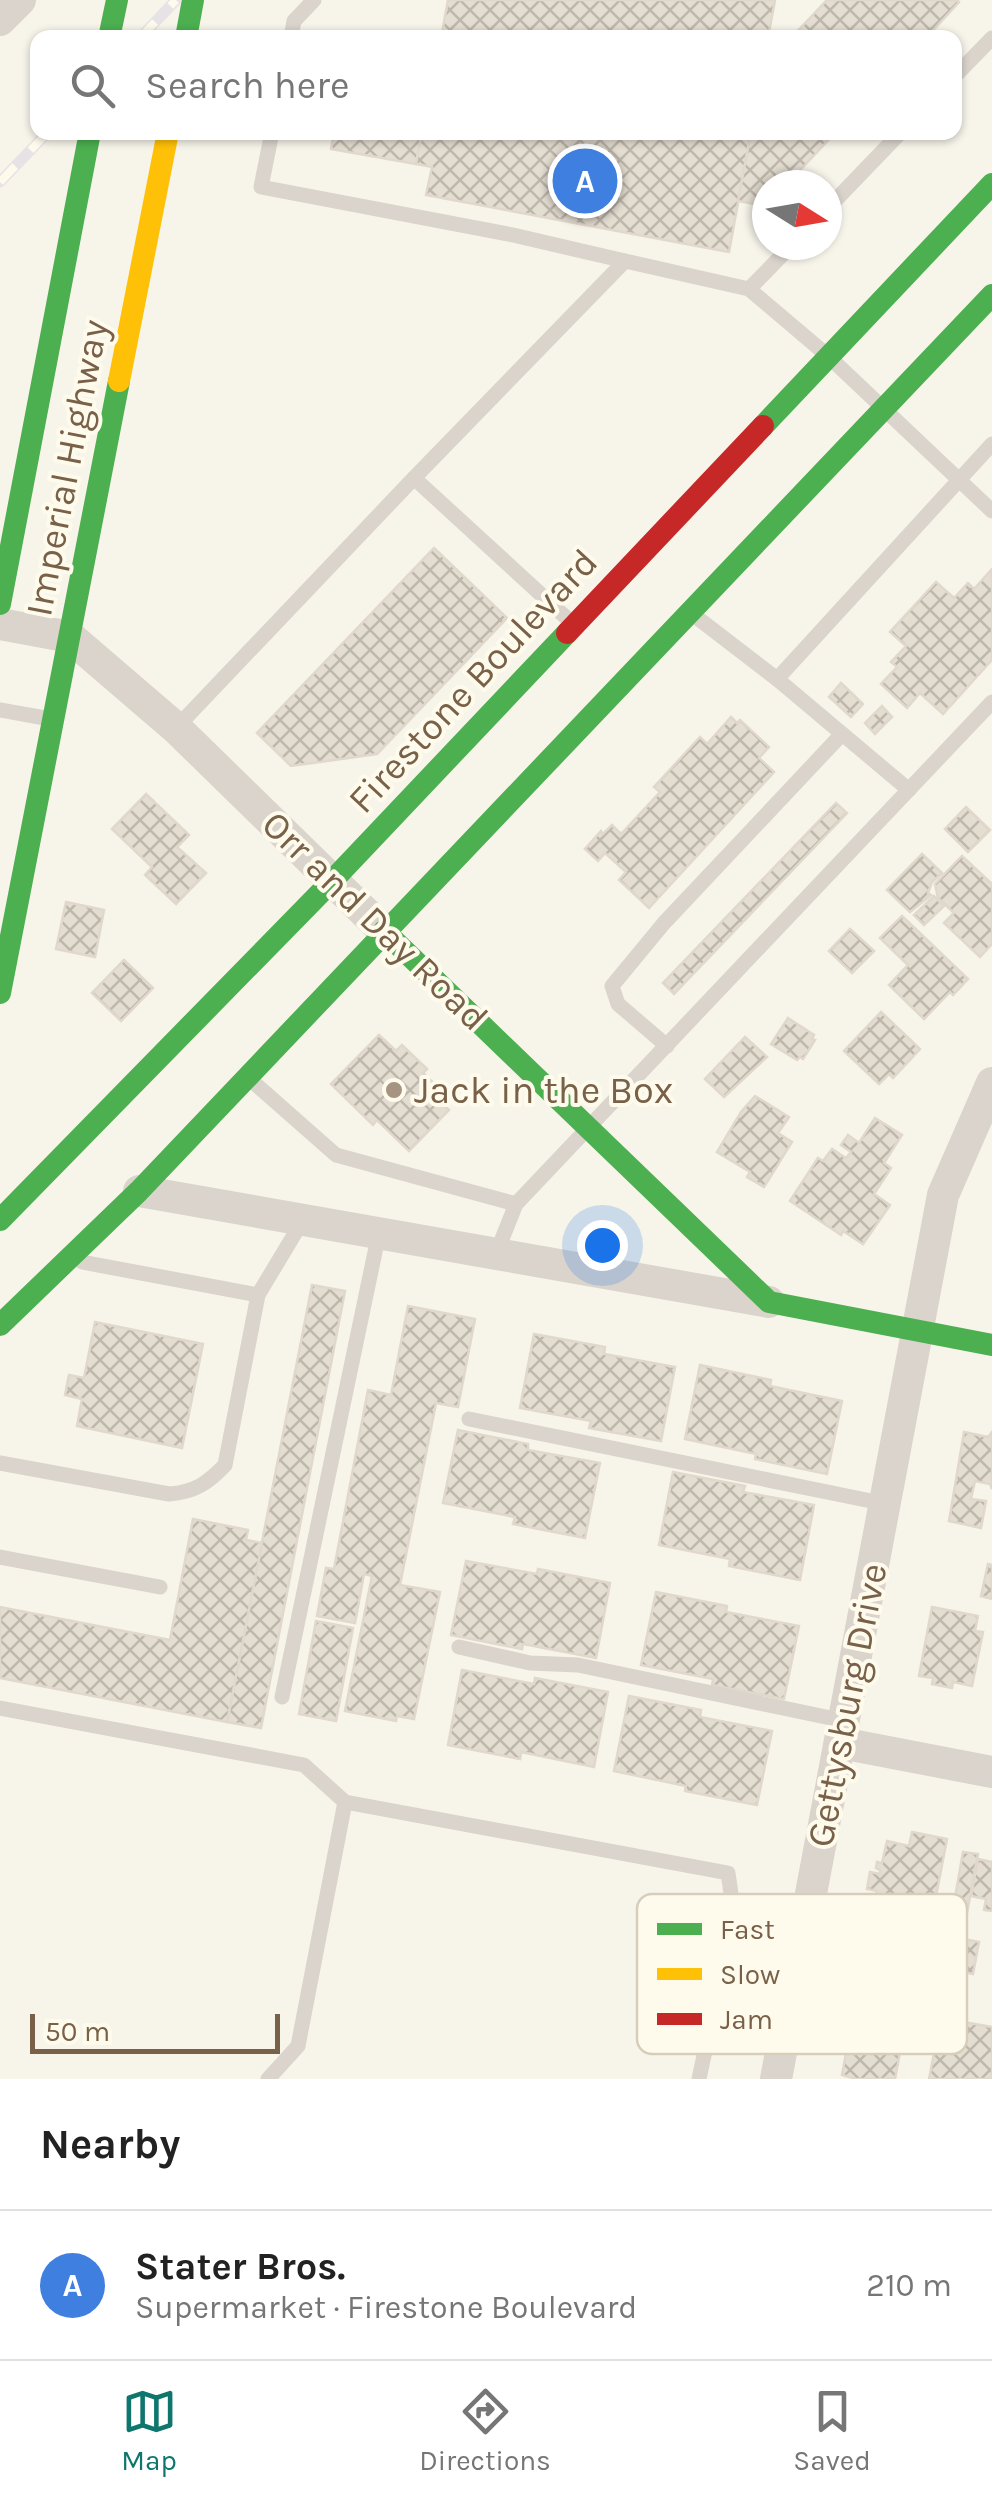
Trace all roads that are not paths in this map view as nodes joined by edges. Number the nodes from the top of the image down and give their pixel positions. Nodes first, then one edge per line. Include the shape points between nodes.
1 (20, 0) edge
2 (116, 0) edge
3 (193, 0) edge
4 (314, 0) edge
5 (0, 20) edge
6 (110, 30) edge
7 (187, 30) edge
8 (292, 30) edge
9 (992, 38) edge
10 (962, 69) edge
11 (88, 140) edge
12 (166, 140) edge
13 (270, 140) edge
14 (893, 140) edge
15 (992, 184) edge
16 (842, 193) edge
17 (778, 260) edge
18 (625, 261) junction
19 (750, 289) junction
20 (992, 295) edge
21 (828, 356) junction
22 (883, 408) junction
23 (992, 444) edge
24 (414, 478) junction
25 (958, 479) junction
26 (992, 511) edge
27 (0, 604) edge
28 (690, 612) junction
29 (0, 624) edge
30 (574, 625) junction
31 (70, 637) junction
32 (777, 679) junction
33 (992, 702) edge
34 (0, 710) edge
35 (53, 720) junction
36 (176, 728) junction
37 (842, 734) junction
38 (909, 790) junction
39 (333, 880) junction
40 (384, 932) junction
41 (0, 993) edge
42 (666, 1046) junction
43 (246, 1076) junction
44 (992, 1083) edge
45 (588, 1128) junction
46 (139, 1191) junction
47 (516, 1204) junction
48 (0, 1220) edge
49 (303, 1220) junction
50 (379, 1233) junction
51 (496, 1254) junction
52 (68, 1260) junction
53 (258, 1295) junction
54 (769, 1302) junction
55 (0, 1326) edge
56 (918, 1331) junction
57 (992, 1346) edge
58 (469, 1419) dead end
59 (0, 1463) edge
60 (886, 1504) junction
61 (0, 1557) edge
62 (160, 1587) dead end
63 (459, 1647) dead end
64 (282, 1697) dead end
65 (0, 1708) edge
66 (843, 1732) junction
67 (992, 1772) edge
68 (346, 1802) junction
69 (731, 1894) edge
70 (811, 1894) edge
71 (704, 2054) edge
72 (781, 2054) edge
73 (268, 2079) edge
74 (699, 2079) edge
75 (776, 2079) edge

1 - 5 street
2 - 6 main road
3 - 7 main road
4 - 8 lane
9 - 10 lane
11 - 27 main road, Imperial Highway
12 - 31 main road, Imperial Highway
13 - 18 lane via 261,187
14 - 16 lane
15 - 21 main road, Firestone Boulevard
17 - 19 lane
18 - 19 lane
18 - 24 lane
19 - 21 lane
20 - 22 main road
21 - 22 lane
21 - 30 main road, Firestone Boulevard
22 - 25 lane
22 - 28 main road
23 - 25 lane
24 - 30 lane
24 - 36 lane
25 - 26 lane
25 - 32 lane
28 - 32 lane
28 - 40 main road
29 - 31 street
30 - 39 main road, Firestone Boulevard
31 - 35 main road, Imperial Highway
31 - 36 street, Orr and Day Road
32 - 37 lane
33 - 38 lane
34 - 35 lane
35 - 41 main road, Imperial Highway
36 - 39 street, Orr and Day Road
37 - 38 lane
37 - 42 lane via 612,986 618,1004
38 - 42 lane
39 - 40 street, Orr and Day Road
39 - 48 main road, Firestone Boulevard
40 - 43 main road
40 - 45 main road, Orr and Day Road
42 - 45 lane
43 - 46 main road
43 - 47 lane via 336,1154
44 - 56 street, Gettysburg Drive via 943,1195
45 - 47 lane
45 - 54 main road, Orr and Day Road
46 - 49 street
46 - 52 main road
47 - 51 lane
49 - 50 street
49 - 53 lane
50 - 51 street
50 - 64 lane
51 - 54 street
52 - 53 lane
52 - 55 main road
53 - 59 lane via 225,1464 210,1482 170,1494
54 - 56 main road
56 - 57 main road
56 - 60 street, Gettysburg Drive
58 - 60 lane
60 - 66 street, Gettysburg Drive
61 - 62 lane
63 - 66 lane via 578,1665
65 - 68 lane via 304,1765
66 - 67 street
66 - 70 street, Gettysburg Drive
68 - 69 lane via 728,1873
68 - 73 lane via 298,2046
71 - 74 lane
72 - 75 street, Gettysburg Drive

